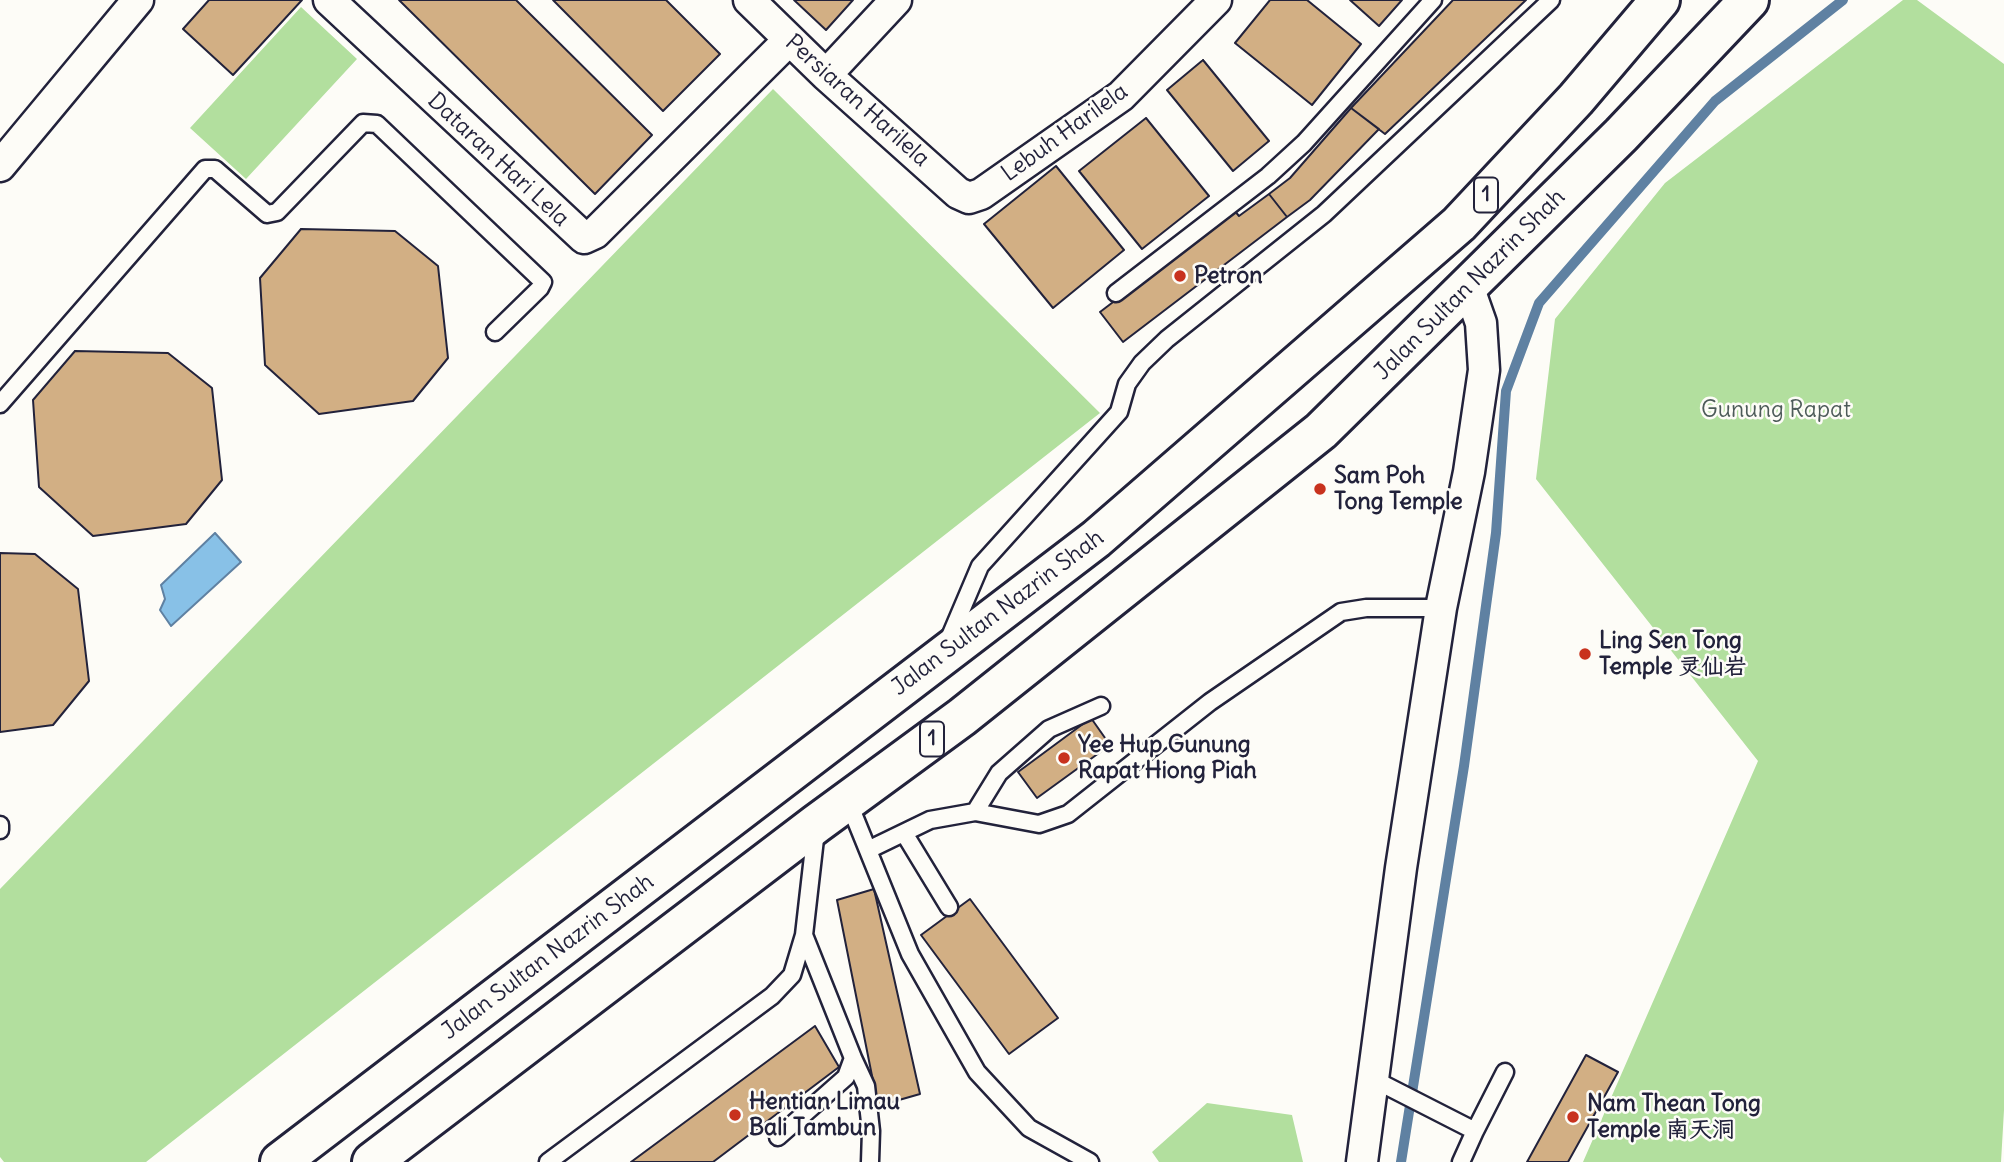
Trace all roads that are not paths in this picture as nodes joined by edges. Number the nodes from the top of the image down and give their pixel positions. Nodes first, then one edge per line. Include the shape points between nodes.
1 (138, 0) edge
2 (330, 0) edge
3 (749, 0) edge
4 (896, 0) edge
5 (1216, 0) edge
6 (1433, 0) edge
7 (1551, 0) edge
8 (1660, 0) edge
9 (1749, 0) edge
10 (789, 40) junction
11 (825, 75) junction
12 (0, 166) edge
13 (969, 198) joint
14 (1468, 286) junction
15 (1116, 293) dead end
16 (495, 332) dead end
17 (0, 404) edge
18 (1441, 608) junction
19 (941, 657) junction
20 (1101, 706) dead end
21 (848, 801) junction
22 (975, 812) junction
23 (816, 824) junction
24 (904, 833) junction
25 (868, 850) junction
26 (949, 907) dead end
27 (804, 936) junction
28 (853, 1058) junction
29 (1505, 1072) dead end
30 (1382, 1085) junction
31 (1475, 1131) junction
32 (778, 1137) dead end
33 (280, 1162) edge
34 (372, 1162) edge
35 (548, 1162) edge
36 (870, 1162) edge
37 (1090, 1162) edge
38 (1362, 1162) edge
39 (1461, 1162) edge

1 - 12 street
2 - 10 street, Dataran Hari Lela via 584,238 595,233
3 - 10 street, Persiaran Harilela
4 - 11 street
5 - 13 street, Lebuh Harilela via 1121,96
6 - 15 lane via 1304,143
7 - 19 lane via 1324,214 1142,363 1127,384 1119,412 980,566
8 - 19 highway, Jalan Sultan Nazrin Shah / 1 via 1576,99 1459,224 1096,540
9 - 14 highway, Jalan Sultan Nazrin Shah / 1
10 - 11 street, Persiaran Harilela
11 - 13 street, Persiaran Harilela
14 - 18 street via 1481,323 1485,370
14 - 21 highway, Jalan Sultan Nazrin Shah / 1 via 1321,431 983,701
16 - 17 lane via 542,282 377,124 363,123 278,212 267,214 215,169 205,169
18 - 22 lane via 1341,611 1210,702 1068,814 1039,824
18 - 30 street via 1401,868
19 - 33 highway, Jalan Sultan Nazrin Shah / 1
20 - 22 lane via 1049,729 999,773
21 - 23 highway, Jalan Sultan Nazrin Shah / 1
21 - 25 lane
22 - 24 lane via 930,820
23 - 27 lane
23 - 34 highway, Jalan Sultan Nazrin Shah / 1
24 - 25 lane
24 - 26 lane
25 - 37 lane via 910,954 978,1072 1030,1128
27 - 28 lane
27 - 35 lane via 792,975 772,996
28 - 32 lane via 846,1077
28 - 36 lane via 866,1086
29 - 31 lane
30 - 31 lane
30 - 38 street
31 - 39 lane

